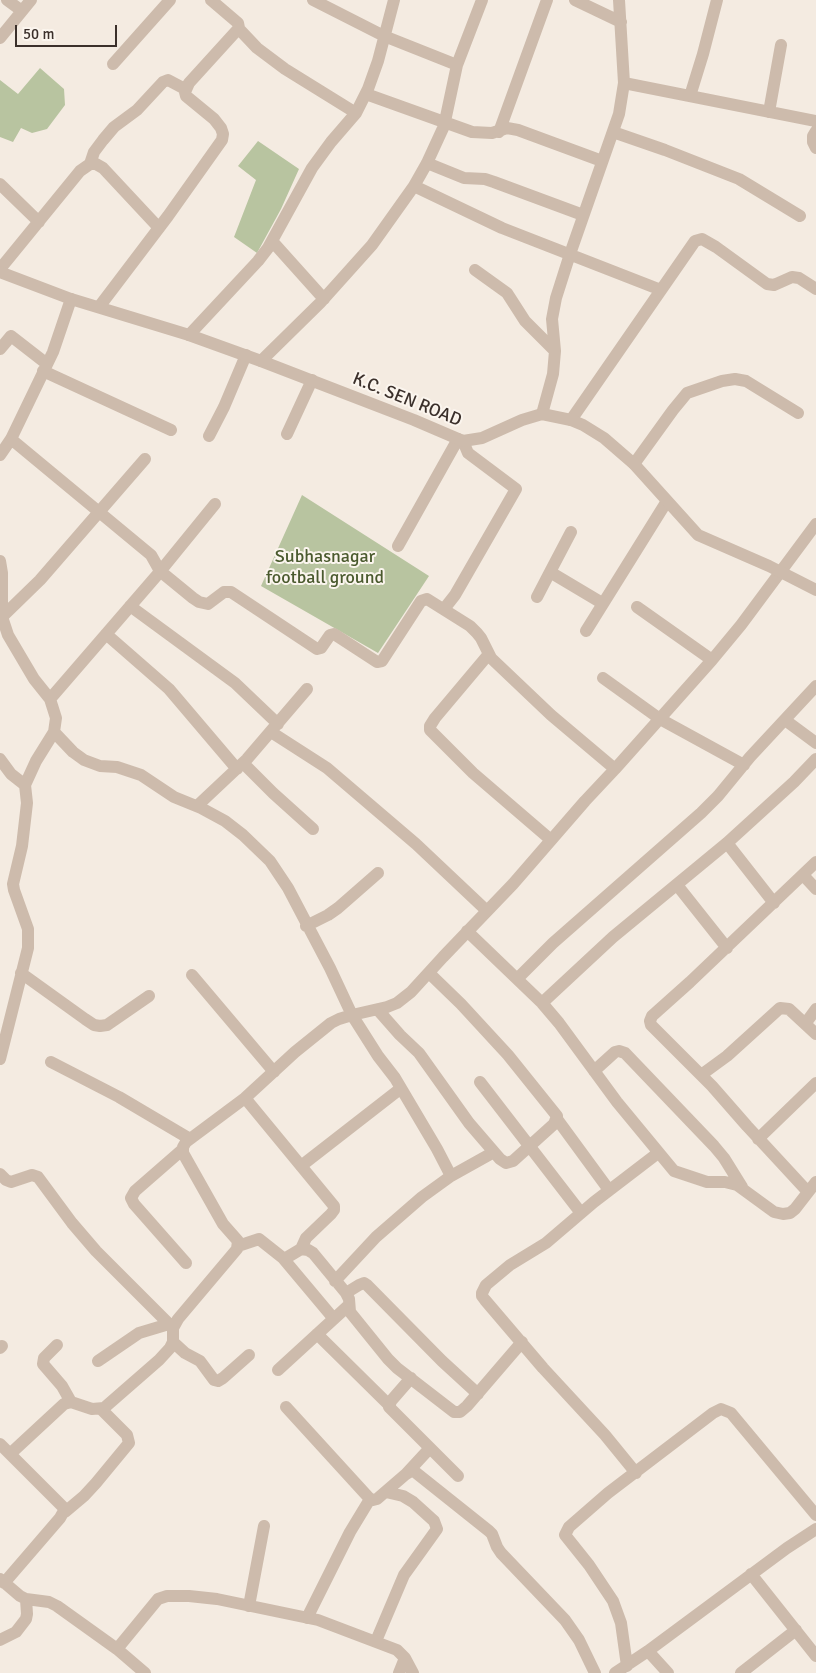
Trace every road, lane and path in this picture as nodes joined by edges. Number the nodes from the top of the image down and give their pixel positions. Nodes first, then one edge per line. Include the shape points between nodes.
1 (7, 0) edge
2 (31, 0) edge
3 (170, 0) edge
4 (211, 0) edge
5 (313, 0) edge
6 (394, 0) edge
7 (482, 0) edge
8 (547, 0) edge
9 (575, 0) edge
10 (619, 0) edge
11 (717, 0) edge
12 (22, 11) junction
13 (621, 22) junction
14 (239, 29) junction
15 (384, 36) junction
16 (0, 38) edge
17 (780, 45) dead end
18 (113, 64) dead end
19 (457, 64) junction
20 (624, 83) junction
21 (185, 89) junction
22 (366, 94) junction
23 (690, 96) junction
24 (769, 112) junction
25 (356, 113) junction
26 (815, 120) edge
27 (444, 123) junction
28 (499, 132) junction
29 (613, 132) junction
30 (816, 148) edge
31 (602, 161) junction
32 (427, 163) junction
33 (90, 164) junction
34 (0, 184) edge
35 (414, 186) junction
36 (583, 215) junction
37 (800, 216) dead end
38 (39, 222) junction
39 (159, 228) junction
40 (272, 241) junction
41 (570, 254) junction
42 (475, 270) dead end
43 (0, 271) edge
44 (816, 289) edge
45 (661, 290) junction
46 (71, 299) junction
47 (324, 299) junction
48 (99, 307) junction
49 (190, 335) junction
50 (0, 349) edge
51 (555, 351) junction
52 (246, 355) junction
53 (261, 361) junction
54 (45, 368) junction
55 (312, 380) junction
56 (798, 413) dead end
57 (542, 414) junction
58 (571, 420) junction
59 (171, 430) dead end
60 (287, 434) dead end
61 (209, 436) dead end
62 (11, 440) junction
63 (461, 440) junction
64 (0, 455) edge
65 (145, 459) dead end
66 (634, 464) junction
67 (667, 501) junction
68 (215, 504) dead end
69 (99, 512) junction
70 (816, 524) edge
71 (572, 532) dead end
72 (398, 546) dead end
73 (0, 561) edge
74 (160, 571) junction
75 (550, 572) junction
76 (780, 572) junction
77 (816, 590) edge
78 (537, 597) dead end
79 (602, 603) junction
80 (130, 606) junction
81 (636, 607) dead end
82 (444, 609) junction
83 (2, 610) edge
84 (586, 631) dead end
85 (106, 634) junction
86 (488, 655) junction
87 (712, 660) junction
88 (602, 678) dead end
89 (816, 686) edge
90 (307, 689) dead end
91 (50, 699) junction
92 (660, 719) junction
93 (785, 720) junction
94 (274, 728) junction
95 (54, 732) junction
96 (816, 743) edge
97 (0, 759) edge
98 (816, 759) edge
99 (744, 765) junction
100 (240, 766) junction
101 (615, 769) junction
102 (26, 785) junction
103 (197, 806) junction
104 (313, 829) dead end
105 (551, 840) junction
106 (728, 843) junction
107 (816, 862) edge
108 (378, 874) dead end
109 (803, 875) junction
110 (677, 885) junction
111 (816, 889) edge
112 (774, 903) junction
113 (487, 911) junction
114 (306, 926) junction
115 (467, 931) junction
116 (726, 948) junction
117 (21, 973) junction
118 (428, 973) junction
119 (192, 975) dead end
120 (518, 978) junction
121 (149, 996) dead end
122 (542, 1003) junction
123 (816, 1009) edge
124 (378, 1010) junction
125 (6, 1011) edge
126 (352, 1015) junction
127 (805, 1024) junction
128 (816, 1034) edge
129 (0, 1059) edge
130 (51, 1062) dead end
131 (594, 1071) junction
132 (274, 1072) junction
133 (701, 1075) junction
134 (480, 1082) dead end
135 (816, 1082) edge
136 (400, 1089) junction
137 (245, 1098) junction
138 (557, 1119) junction
139 (190, 1139) junction
140 (758, 1139) junction
141 (529, 1147) junction
142 (182, 1150) junction
143 (494, 1152) junction
144 (658, 1153) junction
145 (300, 1166) junction
146 (0, 1174) edge
147 (451, 1176) junction
148 (742, 1187) junction
149 (812, 1187) edge
150 (609, 1190) junction
151 (581, 1213) junction
152 (238, 1246) junction
153 (301, 1249) junction
154 (282, 1257) junction
155 (186, 1263) dead end
156 (336, 1281) junction
157 (348, 1299) junction
158 (334, 1319) junction
159 (171, 1326) junction
160 (317, 1334) junction
161 (173, 1342) junction
162 (522, 1342) junction
163 (57, 1345) dead end
164 (249, 1355) dead end
165 (98, 1361) dead end
166 (278, 1370) dead end
167 (411, 1378) junction
168 (478, 1394) junction
169 (71, 1402) junction
170 (389, 1405) junction
171 (286, 1406) dead end
172 (101, 1409) junction
173 (0, 1444) edge
174 (430, 1448) junction
175 (10, 1454) junction
176 (636, 1473) junction
177 (406, 1474) junction
178 (458, 1476) dead end
179 (386, 1492) junction
180 (370, 1499) junction
181 (65, 1512) junction
182 (816, 1515) edge
183 (264, 1526) dead end
184 (816, 1529) edge
185 (752, 1574) junction
186 (2, 1581) edge
187 (26, 1599) junction
188 (249, 1606) junction
189 (307, 1618) junction
190 (796, 1630) junction
191 (0, 1640) edge
192 (376, 1641) junction
193 (117, 1649) junction
194 (648, 1651) junction
195 (816, 1656) edge
196 (405, 1658) junction
197 (627, 1666) junction
198 (145, 1673) edge
199 (399, 1673) edge
200 (413, 1673) edge
201 (595, 1673) edge
202 (615, 1673) edge
203 (668, 1673) edge
204 (741, 1673) edge

1 - 12 street
2 - 12 street
3 - 18 street
4 - 14 street via 238,23
5 - 15 street
6 - 15 street
7 - 19 street
8 - 28 street
9 - 13 street
10 - 13 street
11 - 23 street
12 - 16 street
13 - 20 street
14 - 21 street
14 - 25 street via 257,48 285,69
15 - 19 street
15 - 22 street
17 - 24 street
19 - 27 street
20 - 23 street
20 - 29 street
21 - 33 street via 168,80 163,82 102,140
21 - 39 street via 186,96 221,128 222,140
22 - 25 street
22 - 27 street
23 - 24 street
24 - 26 street
25 - 40 street via 312,168
26 - 30 street via 812,142
27 - 28 street via 472,132
27 - 32 street
28 - 31 street via 507,128 518,130
29 - 31 street
29 - 37 street via 739,179
31 - 36 street
32 - 35 street
32 - 36 street via 464,178 494,182
33 - 38 street
33 - 39 street via 103,168
34 - 38 street
35 - 41 street via 502,228
35 - 47 street via 372,245
36 - 41 street
38 - 43 street
39 - 48 street
40 - 47 street
40 - 49 street via 258,261
41 - 45 street
41 - 51 street via 553,309
42 - 51 street via 507,293 526,321
43 - 46 street, K.C. SEN ROAD
44 - 45 street via 792,277 774,285 767,284 702,239 695,240
45 - 58 street
46 - 48 street, K.C. SEN ROAD
46 - 54 street
47 - 53 street
48 - 49 street, K.C. SEN ROAD
49 - 52 street, K.C. SEN ROAD
50 - 54 street via 11,336
51 - 57 street via 553,374
52 - 53 street, K.C. SEN ROAD
52 - 61 street
53 - 55 street, K.C. SEN ROAD
54 - 59 street
54 - 62 street
55 - 60 street
55 - 63 street, K.C. SEN ROAD
56 - 66 street via 746,380 722,381 687,393
57 - 58 street, K.C. SEN ROAD
57 - 63 street, K.C. SEN ROAD via 482,438
58 - 66 street, K.C. SEN ROAD via 604,438
62 - 64 street
62 - 69 street
63 - 72 street
63 - 82 street via 468,453 516,489
65 - 69 street
66 - 67 street, K.C. SEN ROAD
67 - 76 street, K.C. SEN ROAD via 698,535
67 - 79 street
68 - 74 street
69 - 74 street via 151,555
69 - 83 street via 40,580
70 - 76 street
71 - 75 street
73 - 83 street
74 - 80 street
74 - 82 street via 200,602 208,604 224,592 231,592 317,649 334,634 377,662 382,661 421,602 427,599
75 - 78 street
75 - 79 street
76 - 77 street, K.C. SEN ROAD
76 - 87 street
79 - 84 street
80 - 85 street
80 - 94 street via 235,683
81 - 87 street
82 - 86 street via 477,633
83 - 91 street via 13,646
85 - 91 street
85 - 100 street via 169,689
86 - 101 street via 551,715
86 - 105 street via 435,718 430,730 473,773
87 - 92 street
88 - 92 street
89 - 93 street
90 - 94 street
91 - 95 street via 56,718
92 - 99 street
92 - 101 street
93 - 96 street
93 - 99 street
94 - 100 street
94 - 113 street via 327,768 416,844
95 - 102 street
95 - 103 street via 84,760 130,770 174,797
97 - 102 street via 11,774
98 - 106 street
99 - 120 street via 700,813
100 - 103 street
100 - 104 street
101 - 105 street
102 - 117 street via 22,846 13,884 28,929 28,948
103 - 114 street via 225,821 270,861 288,888
105 - 113 street
106 - 110 street
106 - 112 street
107 - 109 street
108 - 114 street via 333,912
109 - 111 street
109 - 112 street
110 - 116 street
110 - 122 street via 613,937
112 - 116 street
113 - 115 street
114 - 126 street
115 - 118 street
115 - 120 street
116 - 133 street via 650,1021
117 - 121 street via 94,1025 107,1025
117 - 125 street
118 - 124 street via 404,998
118 - 138 street via 508,1055
119 - 132 street
120 - 122 street
122 - 131 street
123 - 127 street
124 - 126 street
124 - 143 street via 419,1053
125 - 129 street
126 - 132 street via 332,1024
126 - 136 street
127 - 128 street
127 - 133 street via 789,1009 780,1008
130 - 139 street
131 - 144 street
131 - 148 street via 615,1052 625,1053 714,1146
132 - 137 street
133 - 140 street
134 - 141 street
135 - 140 street
136 - 145 street
136 - 147 street
137 - 139 street
137 - 145 street
138 - 141 street
138 - 150 street
139 - 142 street
140 - 149 street
141 - 143 street via 509,1163
141 - 151 street
142 - 152 street
142 - 155 street via 131,1198
143 - 147 street
144 - 148 street via 677,1173
144 - 150 street
145 - 153 street via 334,1208 308,1235
146 - 159 street via 11,1182 32,1175 38,1177 96,1251
147 - 156 street via 376,1238
148 - 149 street via 774,1212 783,1214 795,1209
150 - 151 street
151 - 162 street via 546,1243 510,1265 484,1289 482,1296
152 - 154 street via 259,1239
152 - 159 street via 226,1265
153 - 154 street
153 - 156 street via 313,1254
154 - 158 street
156 - 157 street
157 - 158 street
157 - 167 street via 353,1317 388,1360
157 - 168 street via 359,1285 367,1285
158 - 160 street
159 - 161 street
159 - 165 street via 139,1333
160 - 166 street
160 - 170 street
161 - 164 street via 200,1361 218,1381
161 - 172 street via 166,1354
162 - 168 street
162 - 176 street
163 - 169 street via 43,1362
167 - 168 street via 454,1412 462,1410
167 - 170 street
169 - 172 street
169 - 175 street via 64,1404
170 - 174 street
171 - 180 street
172 - 181 street via 127,1435 129,1443 84,1496
173 - 175 street
174 - 177 street
174 - 178 street
175 - 181 street via 62,1505
176 - 182 street via 721,1409 731,1413
176 - 197 street via 565,1532 615,1607 621,1622
177 - 179 street
177 - 201 street via 411,1471 420,1474 492,1534 501,1553 565,1620
179 - 180 street via 377,1499
179 - 192 street via 413,1502 437,1529 404,1575
180 - 189 street
181 - 186 street
183 - 188 street
184 - 185 street
185 - 190 street
185 - 194 street
186 - 187 street
187 - 191 street via 26,1619 16,1632
187 - 193 street via 42,1600 57,1606
188 - 189 street
188 - 193 street via 208,1598 163,1597 152,1605
189 - 192 street
190 - 195 street
190 - 204 street
192 - 196 street via 397,1650
193 - 198 street
194 - 197 street
194 - 203 street
196 - 199 street
196 - 200 street
197 - 202 street

